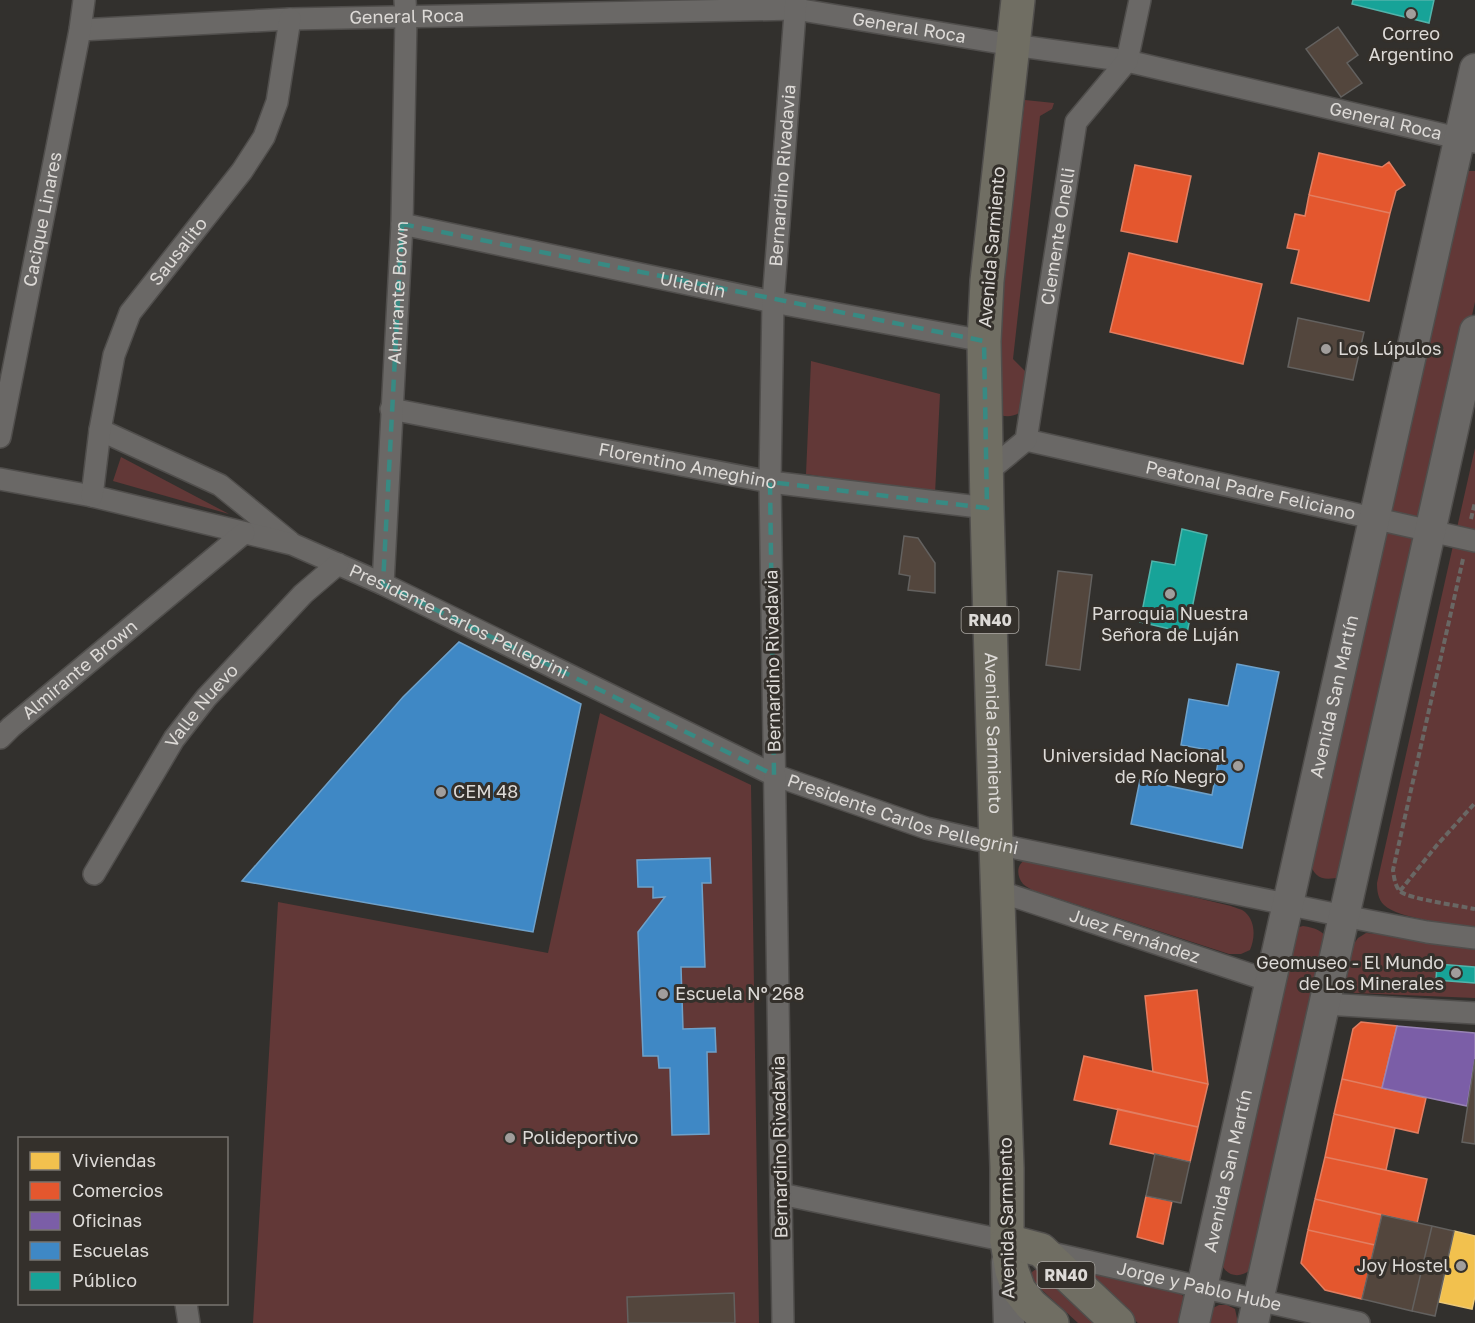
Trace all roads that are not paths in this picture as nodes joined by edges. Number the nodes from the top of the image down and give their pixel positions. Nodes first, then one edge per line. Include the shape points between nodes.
1 (84, 0) edge
2 (1018, 0) edge
3 (1140, 0) edge
4 (796, 5) edge
5 (405, 9) edge
6 (290, 19) junction
7 (80, 30) junction
8 (1013, 45) junction
9 (1127, 61) junction
10 (1475, 69) edge
11 (1467, 140) edge
12 (402, 224) junction
13 (773, 302) junction
14 (1475, 331) edge
15 (984, 341) junction
16 (391, 409) junction
17 (100, 430) junction
18 (0, 437) edge
19 (1026, 440) junction
20 (986, 473) junction
21 (0, 479) edge
22 (770, 482) junction
23 (92, 496) junction
24 (987, 508) junction
25 (1374, 518) junction
26 (1430, 531) junction
27 (244, 533) junction
28 (1471, 540) edge
29 (292, 544) junction
30 (338, 564) junction
31 (383, 584) junction
32 (0, 738) edge
33 (774, 775) junction
34 (996, 844) junction
35 (94, 874) dead end
36 (998, 891) junction
37 (1288, 903) junction
38 (1344, 916) junction
39 (1475, 938) edge
40 (1270, 981) junction
41 (1324, 1004) junction
42 (1475, 1013) edge
43 (781, 1194) junction
44 (1007, 1241) junction
45 (1041, 1250) junction
46 (1202, 1287) junction
47 (186, 1305) edge
48 (1255, 1311) edge
49 (189, 1323) edge
50 (783, 1323) edge
51 (1009, 1323) edge
52 (1052, 1323) edge
53 (1118, 1323) edge
54 (1194, 1323) edge
55 (1359, 1323) edge

1 - 7 street, Cacique Linares
2 - 8 highway, Avenida Sarmiento / RN40
3 - 9 street, Clemente Onelli
4 - 5 street, General Roca
4 - 8 street, General Roca
4 - 13 street, Bernardino Rivadavia
5 - 6 street, General Roca
5 - 12 street, Almirante Brown
6 - 7 street, General Roca
6 - 17 street, Sausalito via 277,102 264,137 242,171 130,313 114,356
7 - 18 street, Cacique Linares
8 - 9 street, General Roca
8 - 15 highway, Avenida Sarmiento / RN40
9 - 11 street, General Roca
9 - 19 street, Clemente Onelli via 1076,122
10 - 11 main road, Avenida San Martín
11 - 25 main road, Avenida San Martín
12 - 13 street, Ulieldin
12 - 16 street, Almirante Brown
13 - 15 street, Ulieldin
13 - 22 street, Bernardino Rivadavia
14 - 26 main road
15 - 20 highway, Avenida Sarmiento / RN40
16 - 22 street, Florentino Ameghino
16 - 31 street, Almirante Brown
17 - 23 street, Sausalito
17 - 29 street, Presidente Carlos Pellegrini via 220,485
19 - 20 street
19 - 25 street, Peatonal Padre Feliciano
20 - 24 highway, Avenida Sarmiento / RN40
21 - 23 street, Presidente Carlos Pellegrini
22 - 24 street, Florentino Ameghino
22 - 33 street, Bernardino Rivadavia
23 - 27 street, Presidente Carlos Pellegrini
24 - 34 highway, Avenida Sarmiento / RN40
25 - 26 street, Peatonal Padre Feliciano
25 - 37 main road, Avenida San Martín
26 - 28 street, Peatonal Padre Feliciano
26 - 38 main road
27 - 29 street, Presidente Carlos Pellegrini
27 - 32 street, Almirante Brown
29 - 30 street, Presidente Carlos Pellegrini
30 - 31 street, Presidente Carlos Pellegrini
30 - 35 street, Valle Nuevo via 303,594 206,698 174,739
31 - 33 street, Presidente Carlos Pellegrini
33 - 34 street, Presidente Carlos Pellegrini via 926,828
33 - 43 street, Bernardino Rivadavia
34 - 36 highway, Avenida Sarmiento / RN40
34 - 37 street, Presidente Carlos Pellegrini
36 - 40 street, Juez Fernández
36 - 44 highway, Avenida Sarmiento / RN40
37 - 38 street, Presidente Carlos Pellegrini
37 - 40 main road, Avenida San Martín
38 - 39 street, Presidente Carlos Pellegrini via 1427,933
38 - 41 main road
40 - 46 main road, Avenida San Martín
41 - 42 street
41 - 48 main road
43 - 44 street
43 - 50 street, Bernardino Rivadavia
44 - 45 highway, RN40
44 - 51 main road, Avenida Sarmiento
44 - 52 highway, RN40 via 1019,1290
45 - 46 street, Jorge y Pablo Hube
45 - 53 highway, RN40
46 - 48 street, Jorge y Pablo Hube
46 - 54 main road, Avenida San Martín
47 - 49 street
48 - 55 street, Jorge y Pablo Hube

